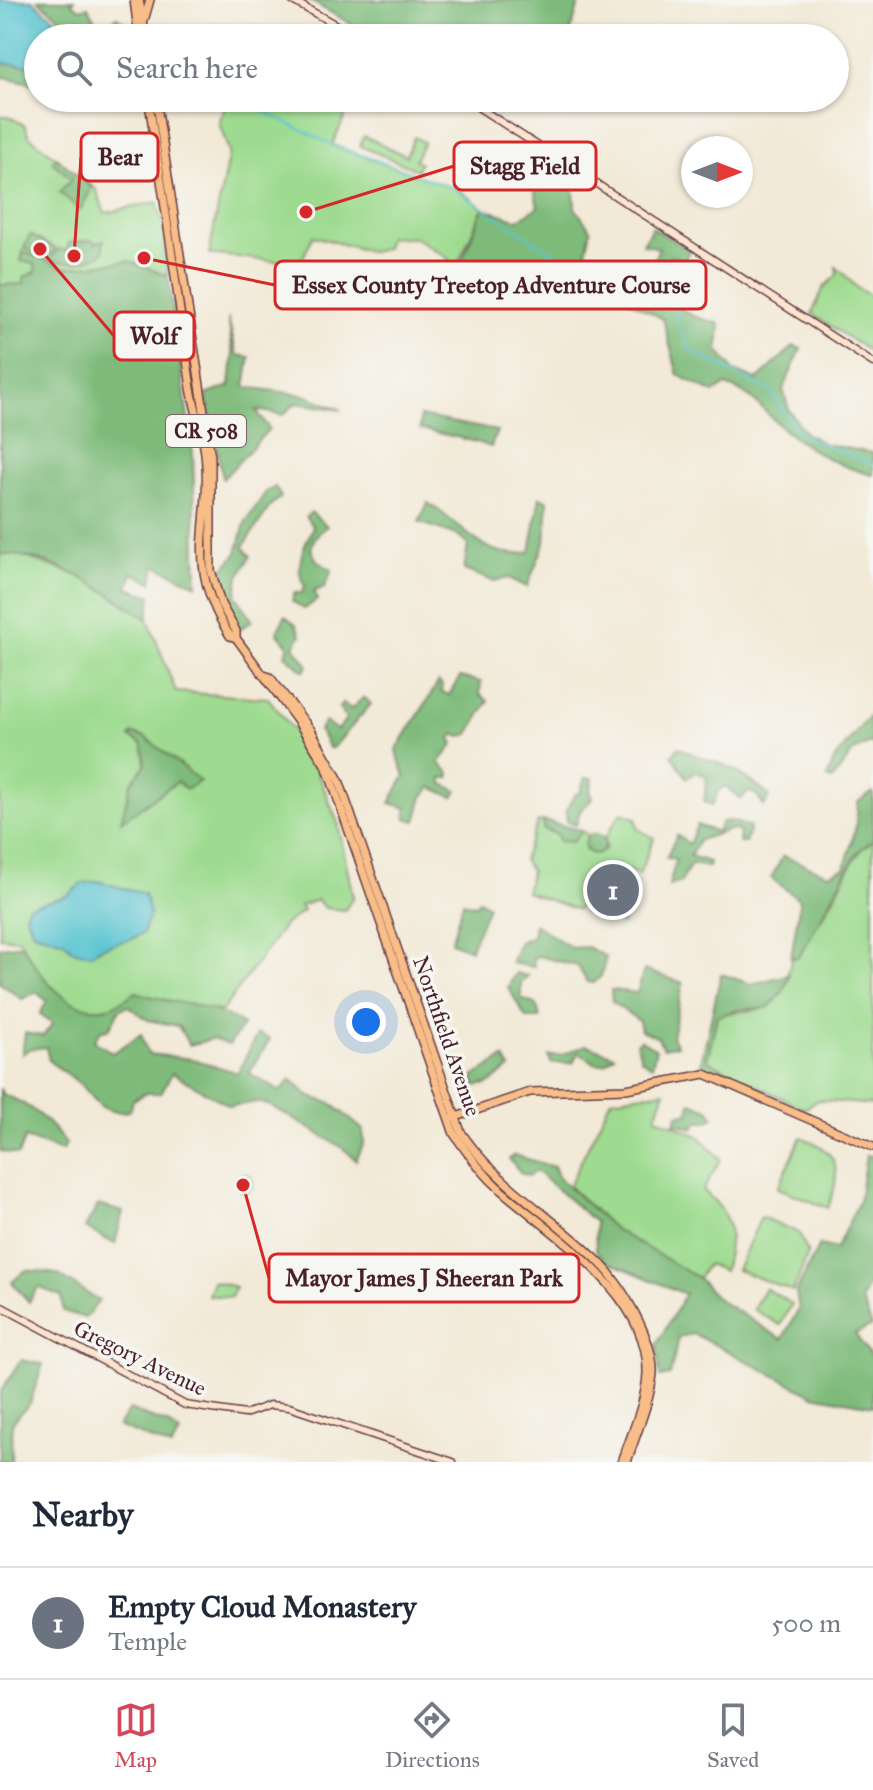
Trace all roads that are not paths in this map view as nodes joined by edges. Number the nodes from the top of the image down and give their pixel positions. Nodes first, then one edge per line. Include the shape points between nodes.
1 (136, 0) edge
2 (150, 0) edge
3 (291, 0) edge
4 (138, 12) junction
5 (143, 23) joint
6 (138, 24) edge
7 (335, 24) edge
8 (150, 112) edge
9 (158, 112) edge
10 (486, 112) edge
11 (873, 363) edge
12 (236, 638) junction
13 (452, 1119) junction
14 (873, 1147) edge
15 (0, 1306) edge
16 (453, 1462) edge
17 (625, 1462) edge

1 - 4 main road
2 - 5 main road
3 - 7 main road
4 - 5 main road
4 - 6 main road
8 - 12 main road, Northfield Avenue / CR 508 via 205,454 202,569 215,609
9 - 12 main road, Northfield Avenue / CR 508 via 211,457 211,570
10 - 11 main road
12 - 13 main road, Northfield Avenue / CR 508 via 327,768
13 - 14 main road via 530,1092 626,1089 705,1074
13 - 17 main road, Northfield Avenue / CR 508 via 473,1161 608,1272 650,1349 651,1384
15 - 16 main road, Gregory Avenue via 185,1405 245,1414 270,1405 289,1407

